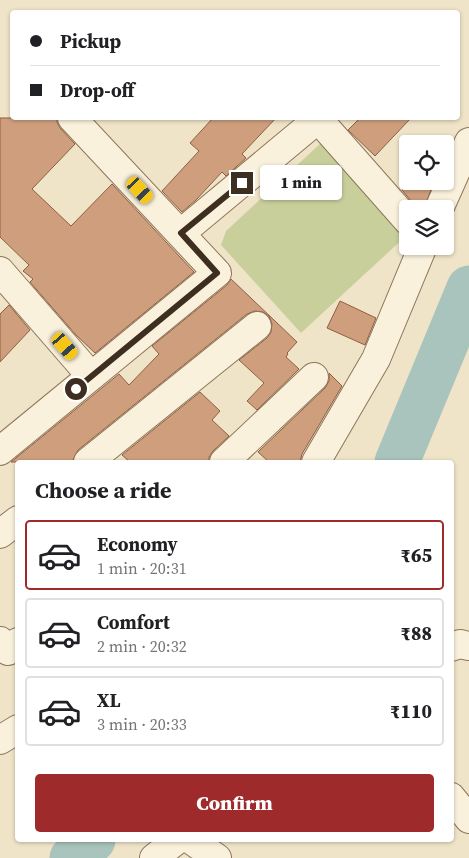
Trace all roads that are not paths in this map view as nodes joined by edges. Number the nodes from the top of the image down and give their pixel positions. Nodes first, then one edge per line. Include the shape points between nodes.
1 (74, 120) edge
2 (315, 120) edge
3 (319, 120) edge
4 (469, 142) edge
5 (443, 200) edge
6 (399, 211) edge
7 (181, 233) junction
8 (419, 255) edge
9 (0, 271) edge
10 (257, 326) dead end
11 (91, 376) junction
12 (314, 377) dead end
13 (0, 451) edge
14 (90, 460) edge
15 (226, 460) edge
16 (317, 460) edge
17 (15, 522) edge
18 (0, 534) edge
19 (0, 641) edge
20 (15, 644) edge
21 (15, 732) edge
22 (0, 740) edge
23 (454, 801) edge
24 (469, 819) edge
25 (174, 842) edge
26 (194, 842) edge
27 (154, 858) edge
28 (217, 858) edge

1 - 7 street
2 - 7 street
3 - 6 street
4 - 5 street
7 - 11 street via 217,273
8 - 16 street via 376,359
9 - 11 street
10 - 14 street
11 - 13 street
12 - 15 street
17 - 18 street
19 - 20 street via 8,650
21 - 22 street
23 - 24 street
25 - 27 street
26 - 28 street

